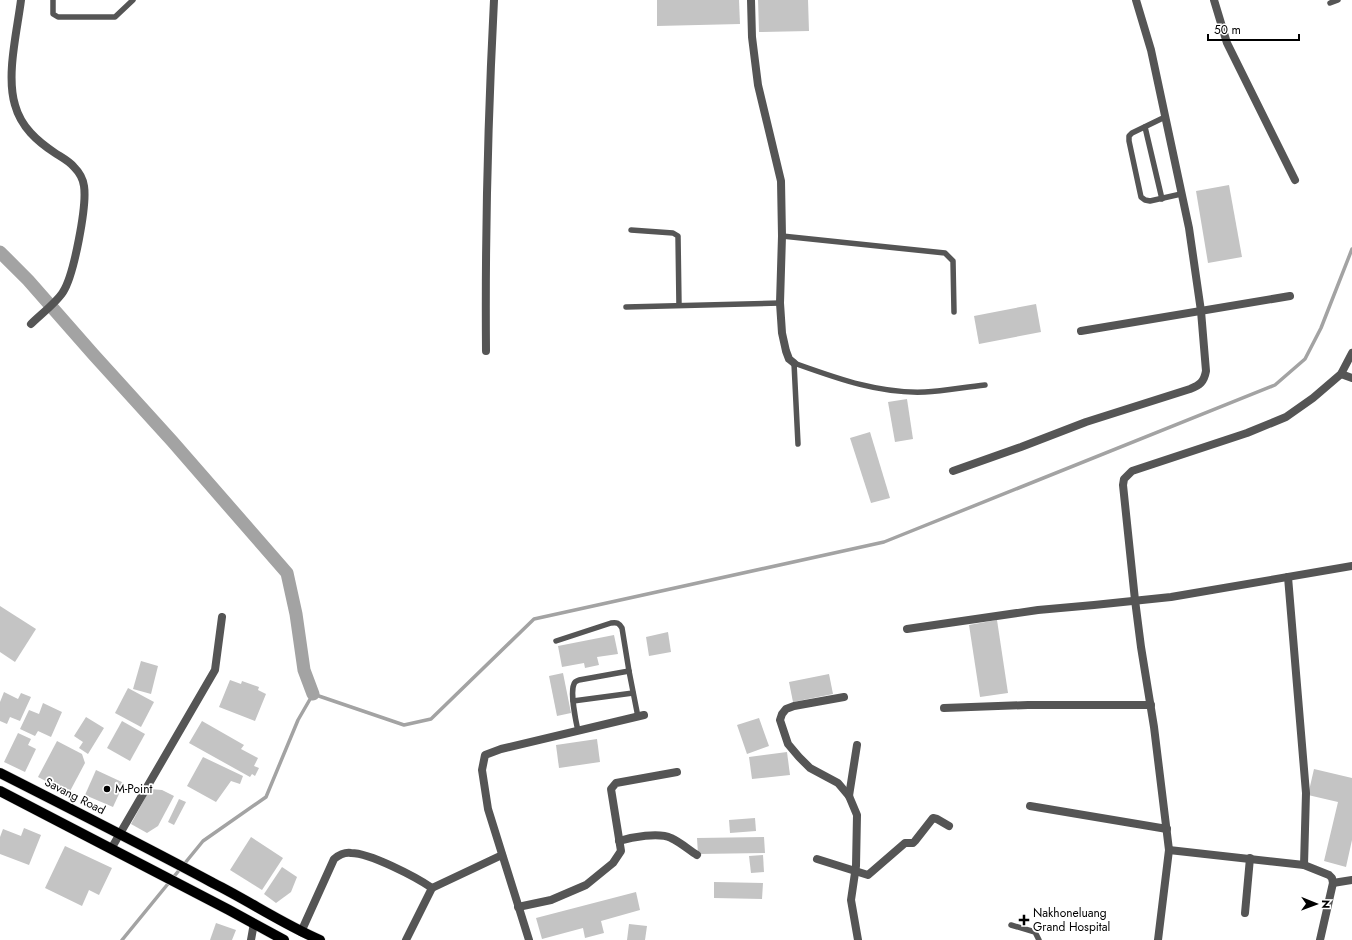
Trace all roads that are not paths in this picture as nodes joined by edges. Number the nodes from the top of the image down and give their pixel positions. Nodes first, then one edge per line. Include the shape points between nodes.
1 (21, 0) edge
2 (53, 0) edge
3 (133, 0) edge
4 (494, 0) edge
5 (751, 0) edge
6 (1136, 0) edge
7 (1214, 0) edge
8 (1338, 0) edge
9 (1330, 3) dead end
10 (1165, 117) junction
11 (1145, 127) junction
12 (1295, 180) dead end
13 (1181, 194) junction
14 (1162, 199) junction
15 (631, 230) dead end
16 (782, 236) junction
17 (1290, 296) dead end
18 (780, 304) junction
19 (679, 305) junction
20 (626, 307) dead end
21 (1201, 311) junction
22 (954, 312) dead end
23 (31, 324) dead end
24 (1081, 331) dead end
25 (486, 351) dead end
26 (1352, 353) edge
27 (794, 363) junction
28 (1341, 374) junction
29 (1352, 378) edge
30 (985, 385) dead end
31 (798, 444) dead end
32 (953, 471) dead end
33 (1352, 566) edge
34 (1288, 576) junction
35 (1135, 600) junction
36 (222, 617) dead end
37 (907, 629) dead end
38 (556, 641) dead end
39 (629, 671) junction
40 (633, 693) junction
41 (844, 696) dead end
42 (573, 701) junction
43 (1151, 705) junction
44 (944, 708) dead end
45 (641, 716) joint
46 (578, 731) junction
47 (857, 745) dead end
48 (677, 772) dead end
49 (0, 773) edge
50 (0, 791) edge
51 (849, 796) junction
52 (1030, 806) dead end
53 (950, 826) dead end
54 (1167, 828) junction
55 (120, 833) junction
56 (619, 841) junction
57 (111, 849) junction
58 (1170, 850) junction
59 (502, 855) junction
60 (697, 855) dead end
61 (1250, 858) junction
62 (817, 859) dead end
63 (1304, 865) junction
64 (855, 872) junction
65 (1352, 880) edge
66 (1333, 882) junction
67 (432, 888) junction
68 (238, 896) junction
69 (518, 907) junction
70 (229, 910) junction
71 (1245, 913) dead end
72 (254, 923) junction
73 (1011, 925) dead end
74 (301, 932) junction
75 (251, 940) edge
76 (284, 940) edge
77 (320, 940) edge
78 (406, 940) edge
79 (529, 940) edge
80 (858, 940) edge
81 (1039, 940) edge
82 (1158, 940) edge
83 (1320, 940) edge

1 - 23 street via 12,64 11,86 15,106 24,126 40,143 74,166 84,184 79,240 70,278 63,293
2 - 3 lane via 53,14 58,17 105,18 115,17
4 - 25 street via 485,250
5 - 16 street via 752,37 758,85 781,181
6 - 10 street via 1151,50
7 - 12 street via 1227,43
8 - 9 lane
10 - 11 lane
10 - 13 street
11 - 14 lane
11 - 14 lane via 1132,132 1129,136 1141,197 1150,201
13 - 14 lane
13 - 21 street via 1189,228
15 - 19 lane via 673,232 678,236
16 - 18 street
16 - 22 lane via 945,253 953,261
17 - 21 street
18 - 19 lane
18 - 27 street via 786,351
19 - 20 lane
21 - 24 street
21 - 32 street via 1206,371 1199,386 1086,422
26 - 28 street
27 - 30 lane via 885,390 924,392
27 - 31 lane
28 - 29 street
28 - 35 street via 1286,417 1247,433 1132,471 1124,479
33 - 34 street
34 - 35 street via 1171,597
34 - 63 street via 1306,793
35 - 37 street via 1038,610
35 - 43 street
36 - 55 street via 215,670
38 - 39 lane via 616,622 622,628
39 - 40 lane
39 - 42 lane via 576,681 573,686
40 - 42 lane
40 - 45 lane
41 - 51 street via 786,709 780,720 788,744 799,757 810,768 838,783
42 - 46 lane
43 - 44 street
43 - 54 street
45 - 46 street
46 - 59 street via 485,755 482,770 488,809
47 - 51 street
48 - 56 street via 616,782 611,789
49 - 55 main road, Savang Road
50 - 57 main road
51 - 64 street via 857,815
52 - 54 street
53 - 64 street via 933,818 913,843 905,843 869,874
54 - 58 street
55 - 57 street
55 - 68 main road, Savang Road
56 - 60 street via 634,836 671,837
56 - 69 street via 621,850 613,863 586,885 551,900
57 - 70 main road
58 - 61 street
58 - 82 street
59 - 67 street
59 - 69 street
61 - 63 street
61 - 71 street
62 - 64 street
63 - 66 street via 1329,875
64 - 80 street via 851,900
65 - 66 street
66 - 83 street
67 - 74 street via 417,878 362,854 349,852 340,855 334,859
67 - 78 street
68 - 70 main road
68 - 74 main road, Savang Road
69 - 79 street
70 - 72 main road
72 - 75 street
72 - 76 main road
73 - 81 lane via 1035,932
74 - 77 main road, Savang Road

